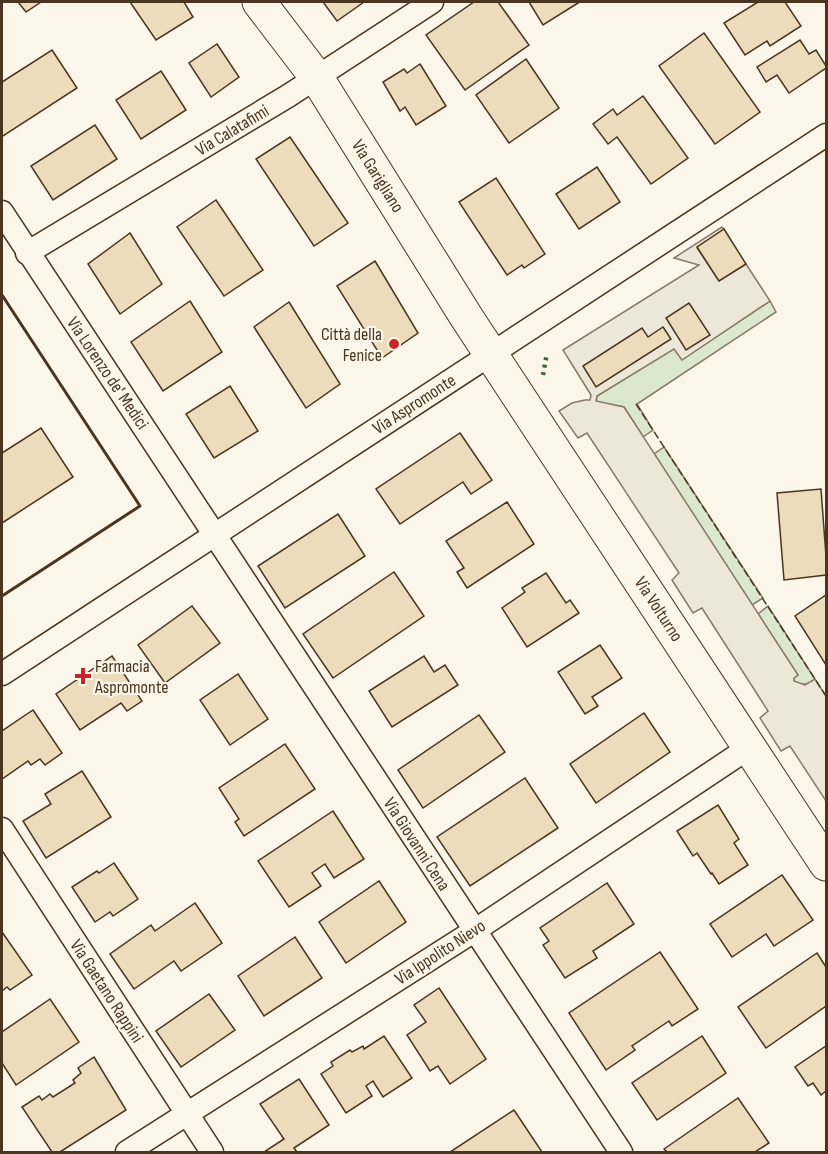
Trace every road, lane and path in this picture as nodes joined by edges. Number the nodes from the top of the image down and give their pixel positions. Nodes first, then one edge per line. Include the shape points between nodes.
1 (260, 2) edge
2 (432, 2) edge
3 (317, 78) junction
4 (826, 135) edge
5 (2, 212) edge
6 (27, 253) junction
7 (491, 354) junction
8 (214, 534) junction
9 (2, 674) edge
10 (750, 747) junction
11 (2, 829) edge
12 (826, 864) edge
13 (474, 931) junction
14 (186, 1114) junction
15 (127, 1152) edge
16 (212, 1152) edge
17 (621, 1152) edge

1 - 3 main road, Via Garigliano
2 - 3 street, Via Calatafimi
3 - 6 street, Via Calatafimi
3 - 7 main road, Via Garigliano
4 - 7 street, Via Aspromonte
5 - 6 street, Via Lorenzo de' Medici
6 - 8 street, Via Lorenzo de' Medici
7 - 8 street, Via Aspromonte
7 - 10 main road, Via Volturno
8 - 9 street, Via Aspromonte
8 - 13 street, Via Giovanni Cena
10 - 12 main road, Via Volturno
10 - 13 street, Via Ippolito Nievo
11 - 14 street, Via Gaetano Rappini
13 - 14 street, Via Ippolito Nievo
13 - 17 street, Via Giovanni Cena
14 - 15 street, Via Ippolito Nievo
14 - 16 street, Via Gaetano Rappini

